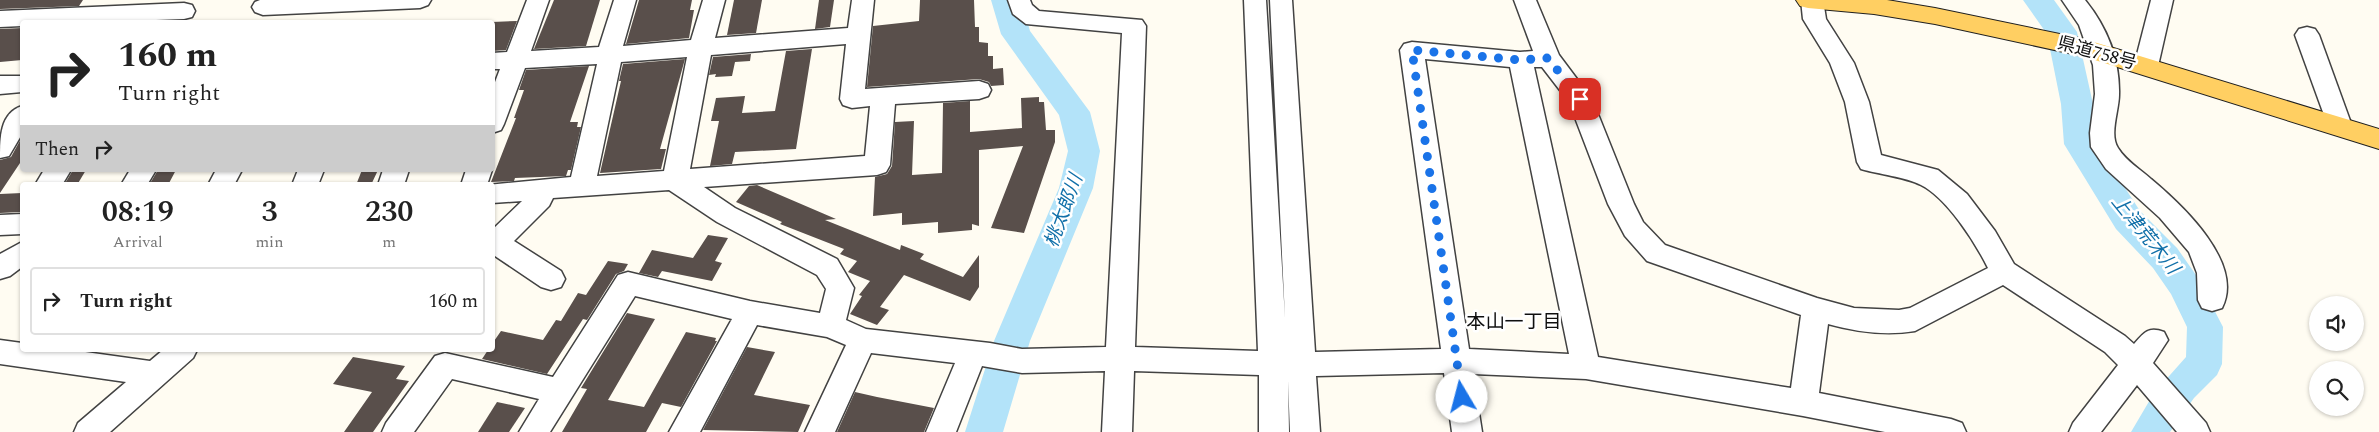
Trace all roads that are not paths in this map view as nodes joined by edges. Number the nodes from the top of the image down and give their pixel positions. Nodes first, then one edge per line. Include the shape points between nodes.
1 (420, 0) edge
2 (538, 0) edge
3 (625, 0) edge
4 (714, 0) edge
5 (863, 0) edge
6 (1019, 0) edge
7 (1255, 0) edge
8 (1281, 0) edge
9 (1525, 0) edge
10 (1810, 0) edge
11 (2073, 0) edge
12 (2162, 0) edge
13 (263, 7) dead end
14 (346, 8) edge
15 (184, 11) dead end
16 (105, 13) edge
17 (0, 19) edge
18 (859, 35) junction
19 (2307, 35) dead end
20 (701, 48) junction
21 (2093, 50) junction
22 (609, 55) junction
23 (1548, 58) junction
24 (504, 60) edge
25 (1520, 60) junction
26 (2146, 66) junction
27 (20, 84) edge
28 (0, 85) edge
29 (979, 90) dead end
30 (883, 96) junction
31 (495, 112) edge
32 (20, 118) edge
33 (2340, 126) junction
34 (2379, 138) edge
35 (0, 148) edge
36 (20, 148) edge
37 (675, 181) junction
38 (582, 187) junction
39 (543, 190) junction
40 (495, 193) edge
41 (20, 224) edge
42 (0, 225) edge
43 (20, 254) edge
44 (0, 268) edge
45 (2004, 272) junction
46 (550, 279) dead end
47 (2212, 300) dead end
48 (1816, 309) junction
49 (750, 312) junction
50 (831, 326) junction
51 (863, 340) junction
52 (2154, 340) dead end
53 (0, 352) edge
54 (181, 352) edge
55 (973, 353) junction
56 (1120, 359) junction
57 (1457, 361) junction
58 (1273, 363) junction
59 (1302, 364) junction
60 (1586, 366) junction
61 (2139, 367) junction
62 (155, 374) junction
63 (559, 391) junction
64 (1803, 404) junction
65 (89, 432) edge
66 (397, 432) edge
67 (534, 432) edge
68 (684, 432) edge
69 (820, 432) edge
70 (941, 432) edge
71 (1117, 432) edge
72 (1274, 432) edge
73 (1305, 432) edge
74 (1467, 432) edge
75 (1951, 432) edge
76 (2084, 432) edge
77 (2195, 432) edge

1 - 14 street
2 - 24 street
3 - 22 street
4 - 20 street
5 - 18 street
6 - 56 street via 1021,10 1034,18 1134,26
7 - 58 street
8 - 59 street
9 - 23 street
10 - 21 main road, 県道758号 via 1916,13
10 - 45 street via 1815,19 1842,63 1857,102 1870,162 1929,177 1958,200 1986,238
11 - 21 street via 2096,34
12 - 26 street
13 - 14 street
15 - 16 street
16 - 17 street
18 - 20 street
18 - 30 street via 852,99
19 - 33 street
20 - 22 street
20 - 37 street
21 - 26 main road, 県道758号
21 - 47 street via 2108,94 2101,138 2104,146 2114,161 2194,239 2210,270
22 - 24 street
22 - 38 street
23 - 25 street
23 - 48 street via 1580,99 1621,204 1634,229 1656,253
24 - 31 street
25 - 57 street via 1412,50
25 - 60 street
26 - 33 main road, 県道758号
27 - 28 street
29 - 30 street
30 - 37 street via 877,165
32 - 35 street
33 - 34 main road, 県道758号
35 - 36 street
37 - 38 street
37 - 50 street via 726,215 827,267 840,288
38 - 39 street
39 - 40 street
39 - 46 street via 540,199 496,243
41 - 42 street
43 - 44 street
45 - 48 street via 1915,320 1854,320
45 - 61 street via 2115,344
48 - 64 street
49 - 50 street
49 - 63 street via 628,283
49 - 68 street
50 - 51 street
51 - 55 street
51 - 69 street
52 - 61 street
53 - 62 street
54 - 62 street
55 - 56 street via 1022,361
55 - 70 street
56 - 58 street
56 - 71 street
57 - 59 street
57 - 60 street
57 - 74 street
58 - 59 street
58 - 72 street
59 - 73 street
60 - 64 street
61 - 76 street
61 - 77 street
62 - 65 street
63 - 66 street via 445,365
63 - 67 street
64 - 75 street

